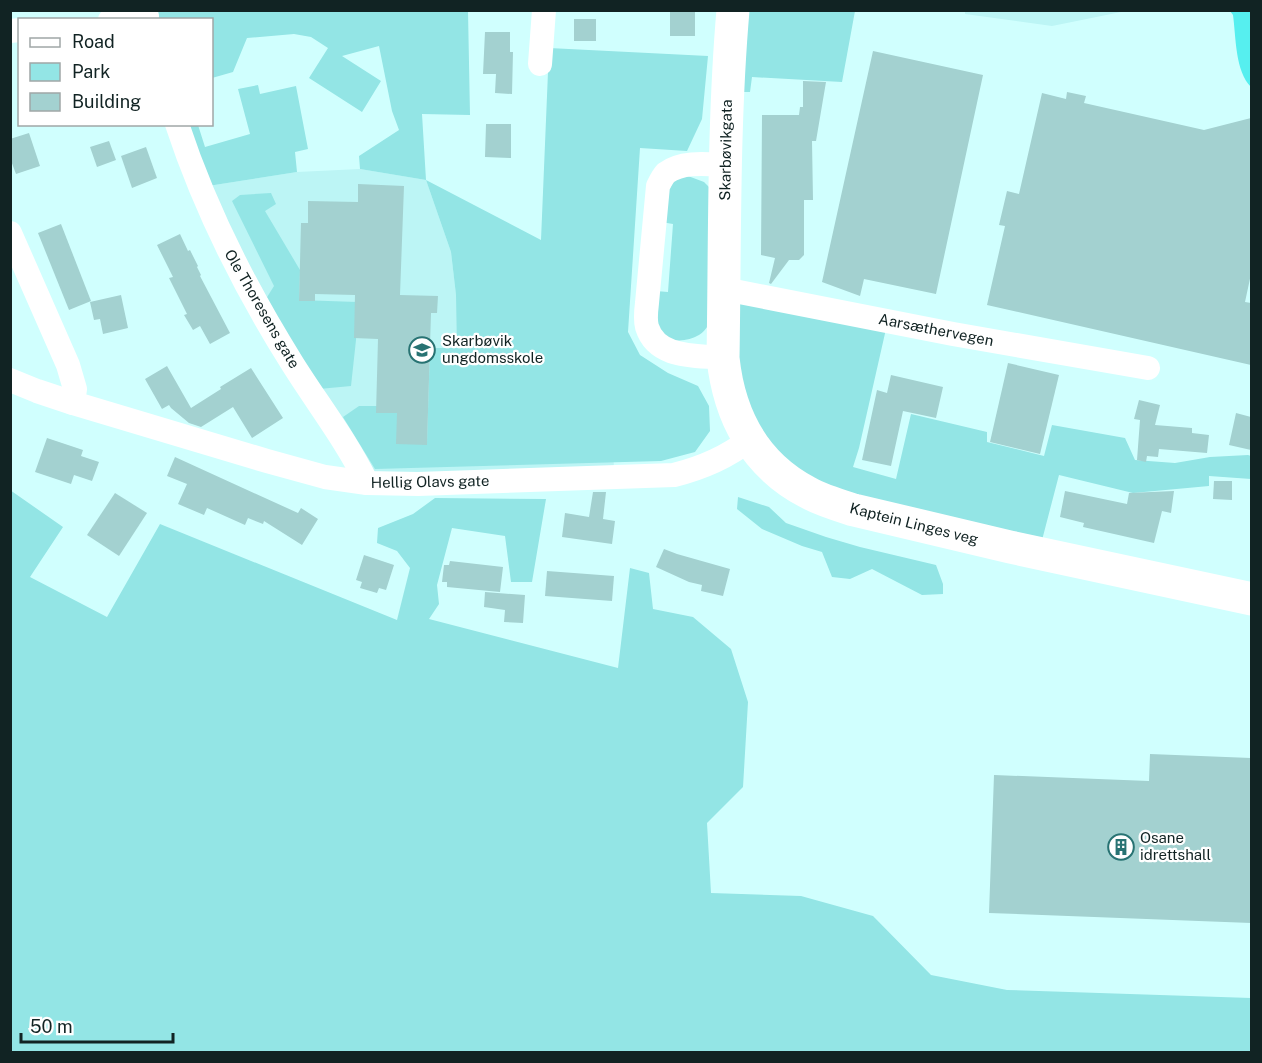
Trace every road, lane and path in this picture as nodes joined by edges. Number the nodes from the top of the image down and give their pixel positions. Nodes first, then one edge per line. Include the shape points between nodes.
1 (544, 10) edge
2 (733, 10) edge
3 (147, 16) edge
4 (128, 18) edge
5 (540, 64) dead end
6 (178, 126) edge
7 (725, 165) junction
8 (10, 233) edge
9 (724, 289) junction
10 (723, 358) junction
11 (1148, 368) dead end
12 (10, 380) edge
13 (72, 403) junction
14 (749, 440) junction
15 (367, 483) junction
16 (1251, 599) edge

1 - 5 street
2 - 7 main road, Skarbøvikgata
3 - 4 street
6 - 15 street, Ole Thoresens gate via 227,250
7 - 9 main road, Skarbøvikgata
7 - 10 street via 685,166 666,173 658,186 646,322 651,337 665,350
8 - 13 street via 68,365 75,389
9 - 10 main road, Kaptein Linges veg
9 - 11 street, Aarsæthervegen
10 - 14 main road, Kaptein Linges veg via 732,405
12 - 13 street, Hellig Olavs gate
13 - 15 street, Hellig Olavs gate via 325,477
14 - 15 street, Hellig Olavs gate via 719,460 674,475
14 - 16 main road, Kaptein Linges veg via 769,465 788,480 808,493 854,510

